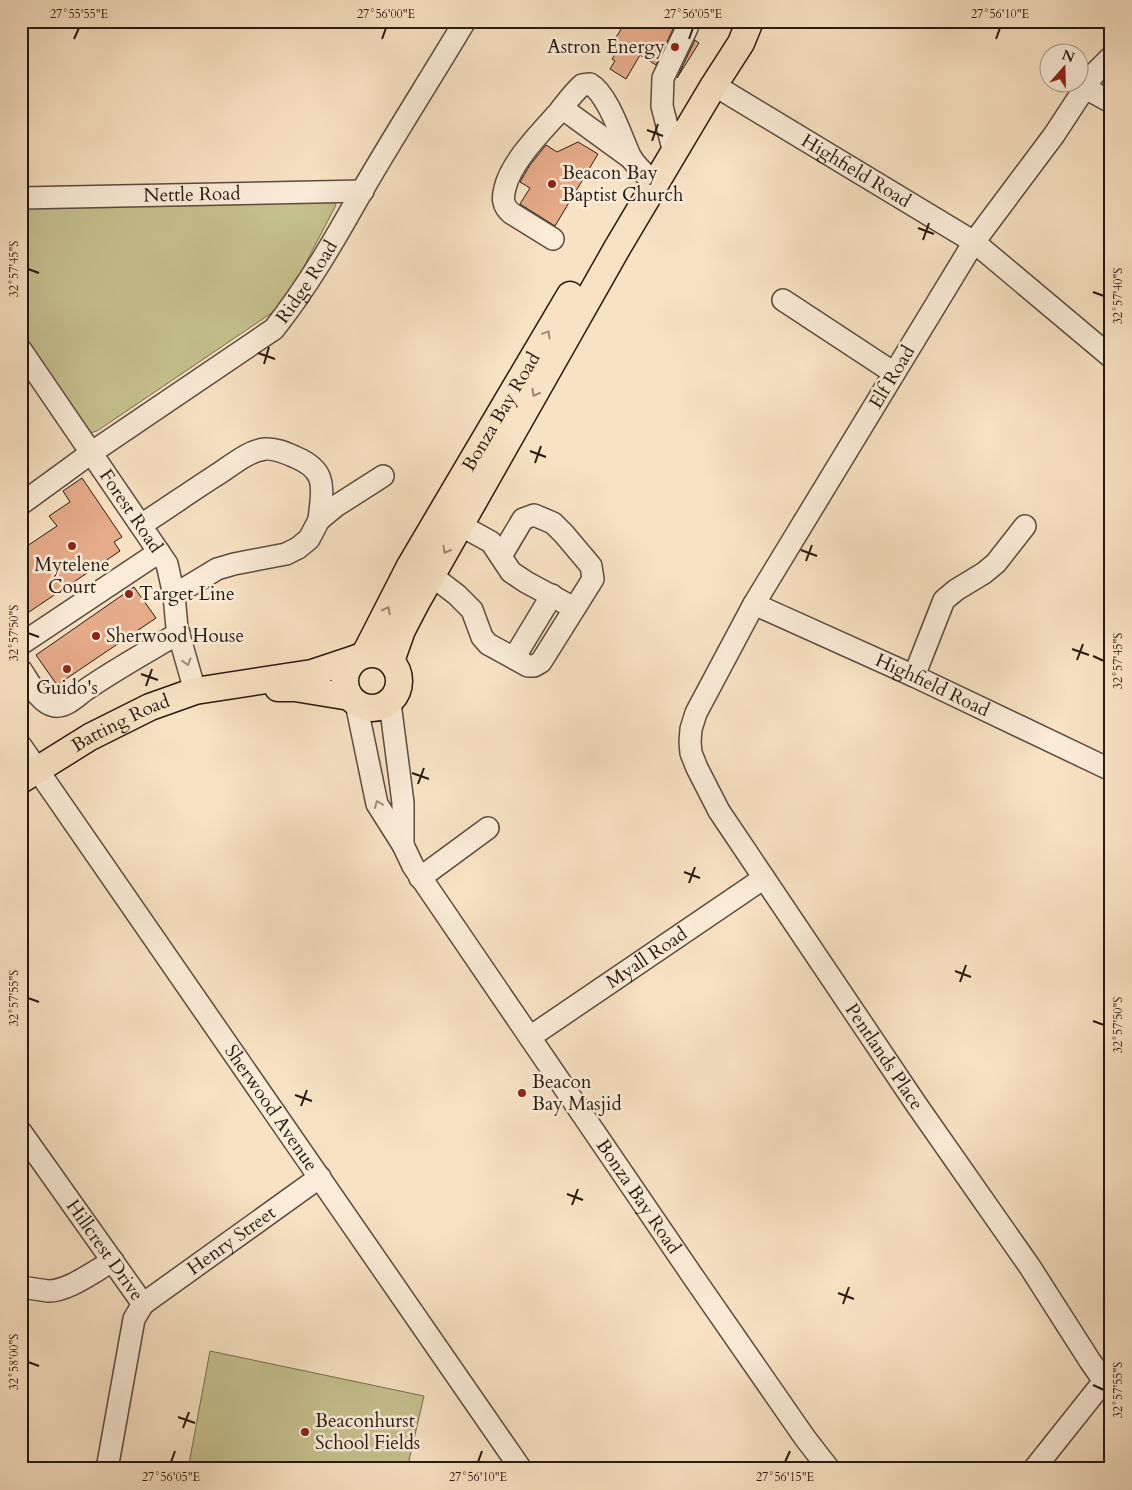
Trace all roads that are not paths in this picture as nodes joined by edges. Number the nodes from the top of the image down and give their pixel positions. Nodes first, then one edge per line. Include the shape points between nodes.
1 (465, 21) edge
2 (689, 21) edge
3 (750, 27) edge
4 (1111, 57) edge
5 (1090, 80) edge
6 (714, 85) junction
7 (1090, 91) edge
8 (1082, 92) edge
9 (1111, 102) edge
10 (562, 108) junction
11 (674, 153) junction
12 (632, 159) junction
13 (655, 184) junction
14 (362, 191) junction
15 (21, 198) edge
16 (553, 238) dead end
17 (974, 242) junction
18 (782, 300) dead end
19 (21, 350) edge
20 (1111, 357) edge
21 (894, 373) junction
22 (91, 453) junction
23 (382, 476) dead end
24 (21, 504) edge
25 (319, 520) junction
26 (141, 525) junction
27 (460, 525) junction
28 (1025, 526) dead end
29 (159, 552) junction
30 (501, 556) junction
31 (431, 575) junction
32 (174, 595) junction
33 (552, 595) junction
34 (754, 604) junction
35 (574, 608) junction
36 (179, 633) junction
37 (21, 644) edge
38 (361, 656) junction
39 (514, 658) junction
40 (391, 661) junction
41 (21, 670) edge
42 (914, 676) junction
43 (229, 686) junction
44 (195, 691) junction
45 (353, 700) junction
46 (390, 703) junction
47 (696, 713) joint
48 (21, 746) edge
49 (1111, 770) edge
50 (29, 775) edge
51 (488, 828) dead end
52 (403, 845) junction
53 (420, 878) junction
54 (764, 878) junction
55 (530, 1037) junction
56 (21, 1132) edge
57 (320, 1178) junction
58 (113, 1261) junction
59 (28, 1288) dead end
60 (143, 1304) junction
61 (1107, 1384) edge
62 (107, 1469) edge
63 (521, 1469) edge
64 (829, 1469) edge
65 (1034, 1469) edge

1 - 14 street, Ridge Road
2 - 11 street via 663,78 662,106
3 - 6 main road, Bonza Bay Road
4 - 5 street, Elf Road
6 - 11 main road, Bonza Bay Road
6 - 17 street, Highfield Road
7 - 9 street
8 - 17 street, Elf Road
10 - 12 street
10 - 12 street via 582,85 593,86 609,110
10 - 16 street via 518,163 507,181 503,198 510,213
11 - 13 main road, Bonza Bay Road
12 - 13 street
13 -> 27 main road, Bonza Bay Road
38 -> 13 main road, Bonza Bay Road via 410,566 599,247
14 - 15 street, Nettle Road
14 - 22 street, Ridge Road via 334,242 274,330
17 - 20 street, Highfield Road
17 - 21 street, Elf Road
18 - 21 street
19 - 22 street, Forest Road
21 - 34 street, Elf Road
22 - 24 street, Ridge Road
22 - 26 street, Forest Road
23 - 25 street
25 - 26 street via 321,486 317,470 300,459 265,449 245,457
25 - 32 street via 309,539 298,548 286,554 217,569
26 - 29 street, Forest Road
27 - 30 street via 490,542
27 -> 31 main road, Bonza Bay Road
28 - 42 street via 996,563 944,600
29 - 32 street, Forest Road via 167,564
29 - 37 street
30 - 33 street via 511,572
30 - 35 street via 523,519 534,515 553,523 591,566 593,573 593,580
31 - 39 street via 472,610 488,644
31 - 40 main road, Bonza Bay Road via 402,630
32 - 36 street, Forest Road
33 - 35 street
33 - 39 street
34 - 42 street, Highfield Road
34 - 47 street, Elf Road
35 - 39 street via 541,662 528,666
36 - 41 street via 58,706 43,700
36 -> 44 street, Forest Road
38 - 40 main road via 374,654
38 - 43 main road, Batting Road via 312,673
38 - 45 main road via 346,672 346,689
40 - 46 main road via 397,668 400,686
42 - 49 street, Highfield Road
43 - 44 main road, Batting Road
43 - 45 main road, Batting Road via 295,688
44 - 50 main road, Batting Road via 119,722
45 - 46 main road via 373,709
52 -> 45 street, Bonza Bay Road via 377,804
46 - 52 street, Bonza Bay Road via 403,803
47 - 54 street, Pentlands Place via 690,742 697,768 719,811
48 - 50 street, Sherwood Avenue
50 - 57 street, Sherwood Avenue
51 - 53 street
52 - 53 street, Bonza Bay Road
53 - 55 street, Bonza Bay Road
54 - 55 street, Myall Road
54 - 61 street, Pentlands Place
55 - 64 street, Bonza Bay Road
56 - 58 street, Hillcrest Drive
57 - 60 street, Henry Street
57 - 63 street, Sherwood Avenue
58 - 59 street via 62,1288 49,1291
58 - 60 street, Hillcrest Drive
60 - 62 street, Hillcrest Drive via 134,1319
61 - 65 street

